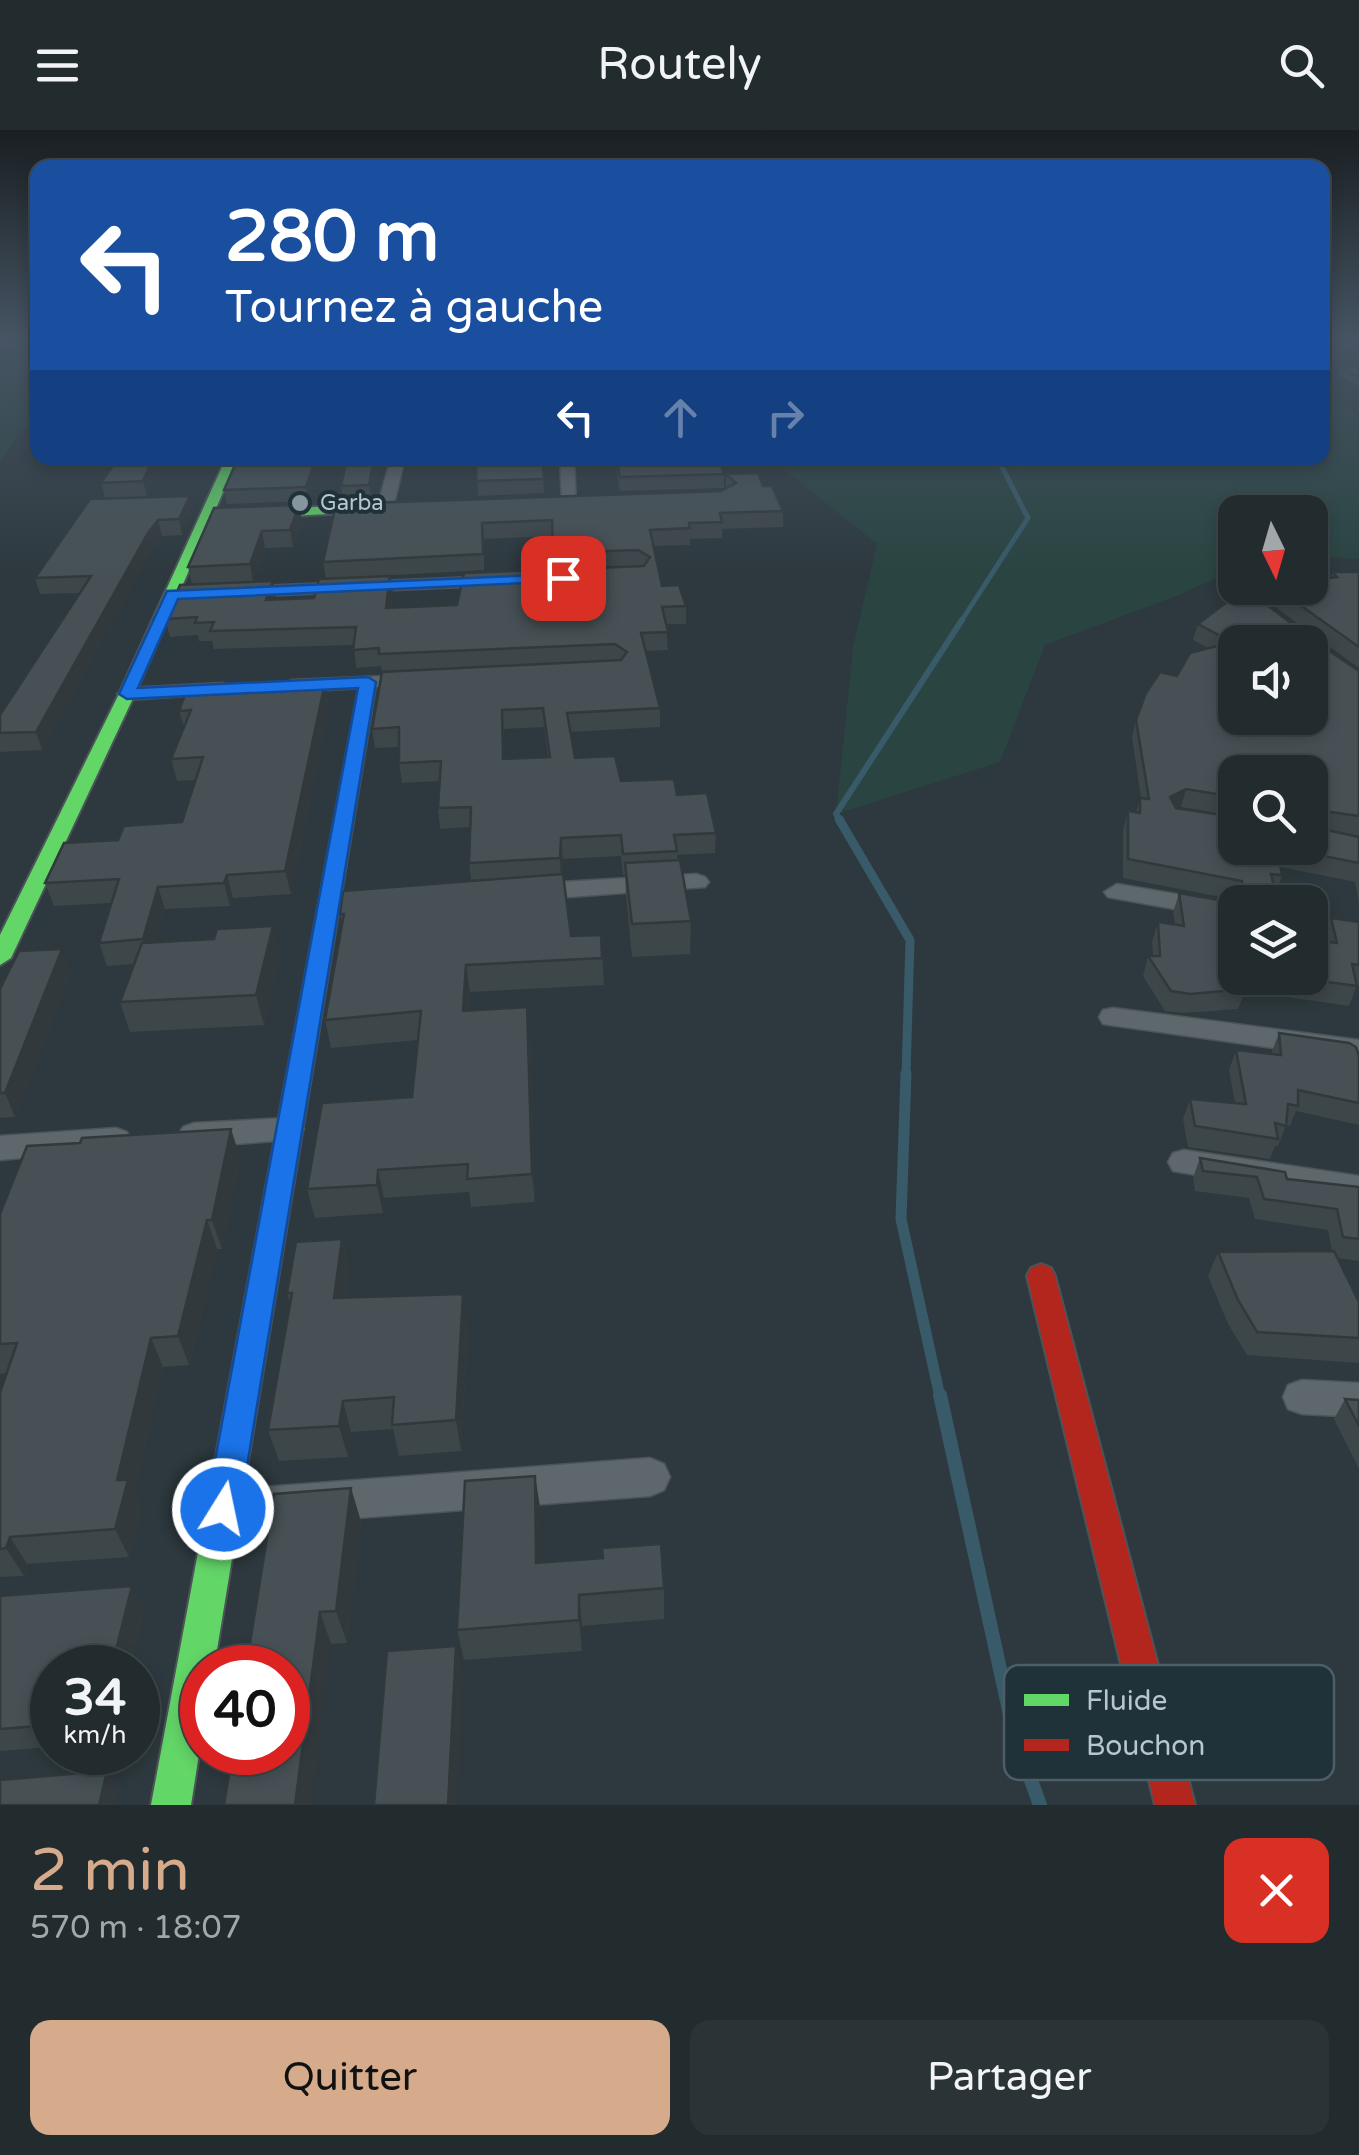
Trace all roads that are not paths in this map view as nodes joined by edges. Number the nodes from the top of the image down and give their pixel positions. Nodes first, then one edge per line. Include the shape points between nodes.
1 (228, 465) edge
2 (398, 465) edge
3 (567, 465) edge
4 (570, 502) edge
5 (202, 507) junction
6 (395, 508) joint
7 (526, 580) edge
8 (228, 592) edge
9 (406, 681) edge
10 (368, 682) junction
11 (275, 687) edge
12 (238, 688) edge
13 (127, 694) junction
14 (696, 882) dead end
15 (1118, 892) dead end
16 (504, 893) edge
17 (1218, 909) edge
18 (1328, 927) edge
19 (1359, 931) edge
20 (0, 958) edge
21 (1113, 1018) dead end
22 (1359, 1050) edge
23 (288, 1129) junction
24 (0, 1148) edge
25 (1184, 1162) dead end
26 (1359, 1189) edge
27 (1041, 1276) dead end
28 (1302, 1397) dead end
29 (1359, 1400) edge
30 (650, 1476) dead end
31 (223, 1509) junction
32 (1140, 1665) edge
33 (1169, 1780) edge
34 (171, 1805) edge
35 (1175, 1805) edge

1 - 5 street
2 - 6 street
3 - 4 street
5 - 6 street
5 - 13 street via 182,594
7 - 8 street
9 - 10 street
10 - 11 street
10 - 23 street via 340,903
12 - 13 street
13 - 20 street
14 - 16 street
15 - 17 street
18 - 19 street
21 - 22 street
23 - 24 street
23 - 31 street
25 - 26 street
27 - 32 street
28 - 29 street
30 - 31 street
31 - 34 street
33 - 35 street

